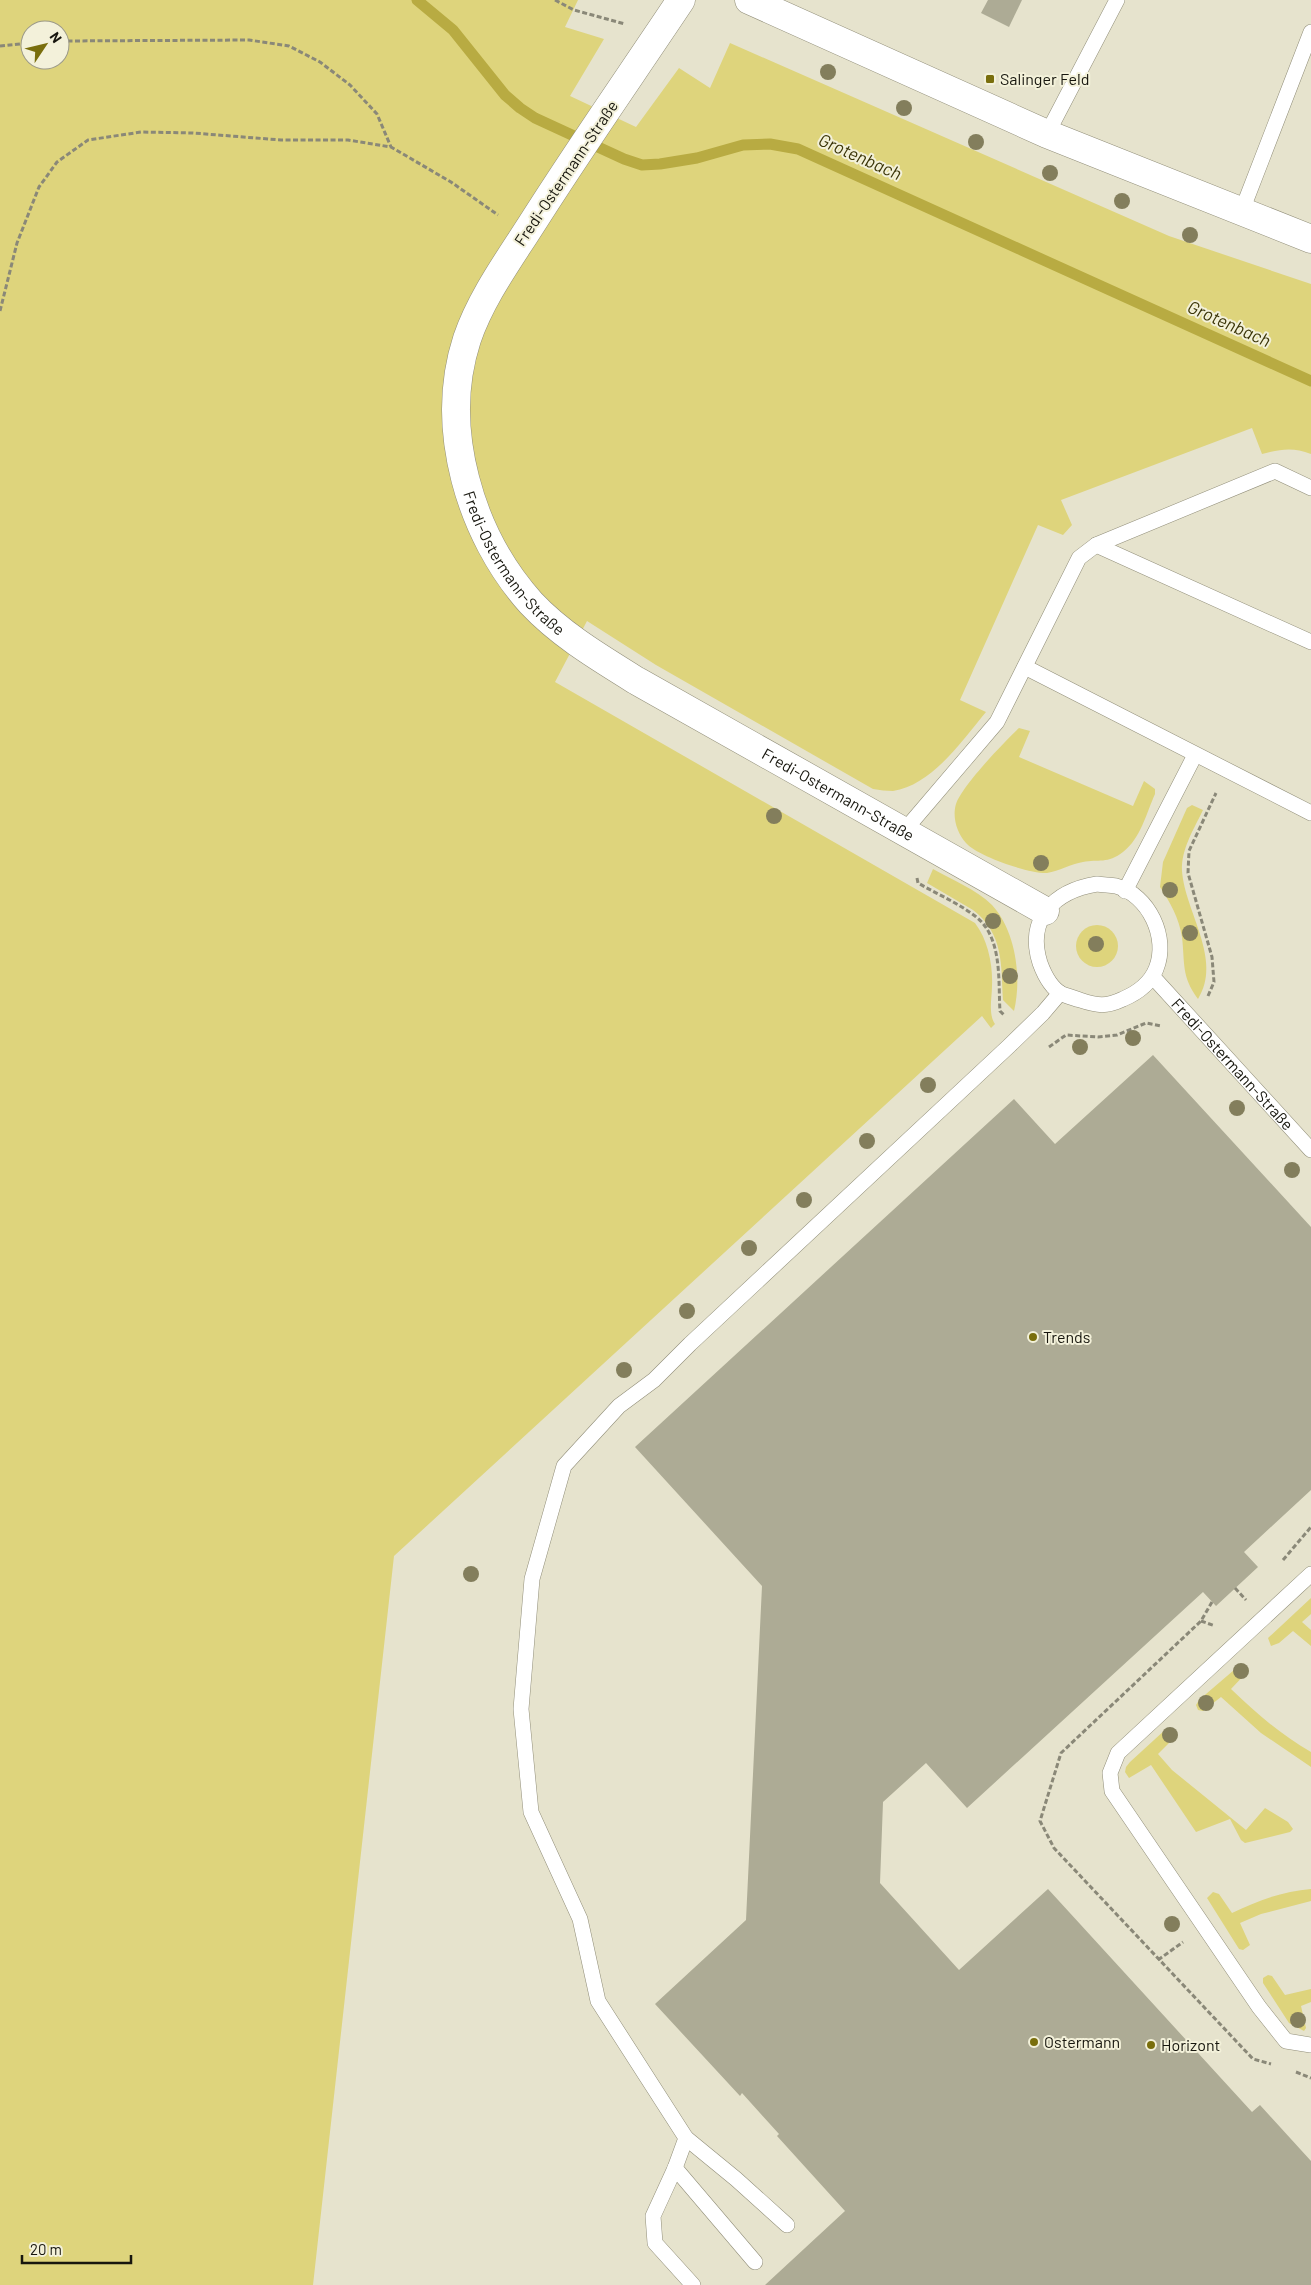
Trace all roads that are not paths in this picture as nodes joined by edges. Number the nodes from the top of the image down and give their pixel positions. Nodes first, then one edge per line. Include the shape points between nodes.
1 (682, 0) edge
2 (749, 0) edge
3 (1117, 0) edge
4 (1311, 32) edge
5 (1047, 134) junction
6 (1241, 213) junction
7 (1311, 239) edge
8 (1311, 488) edge
9 (1096, 545) junction
10 (1311, 642) edge
11 (1025, 666) junction
12 (1196, 755) junction
13 (1311, 813) edge
14 (904, 831) junction
15 (1125, 891) junction
16 (1045, 911) junction
17 (1153, 977) junction
18 (1060, 993) junction
19 (1311, 1150) edge
20 (1311, 1574) edge
21 (1311, 2045) edge
22 (686, 2138) junction
23 (675, 2168) junction
24 (787, 2225) dead end
25 (755, 2262) dead end
26 (693, 2285) edge

1 - 14 street, Fredi-Ostermann-Straße via 524,235 491,289 467,339 457,386 457,437 470,493 494,552 532,603 579,644 636,681
2 - 5 street
3 - 5 lane
4 - 6 lane
5 - 6 street
6 - 7 street
8 - 9 lane via 1275,471
9 - 10 lane
9 - 11 lane via 1079,558
11 - 12 lane
11 - 14 lane via 997,722
12 - 13 lane
12 - 15 lane
14 - 16 street, Fredi-Ostermann-Straße
15 - 16 lane via 1097,884 1079,887
15 - 17 lane via 1153,915 1159,938 1159,962
16 - 18 lane via 1037,930 1035,947 1044,975
17 - 18 lane via 1129,997 1109,1006
17 - 19 lane, Fredi-Ostermann-Straße
18 - 22 lane via 1024,1032 654,1380 620,1406 564,1466 532,1579 521,1709 531,1812 580,1919 598,2001
20 - 21 lane via 1118,1753 1110,1773 1112,1791 1259,2007 1286,2041
22 - 23 lane
22 - 24 lane
23 - 25 lane
23 - 26 lane via 653,2216 654,2243

